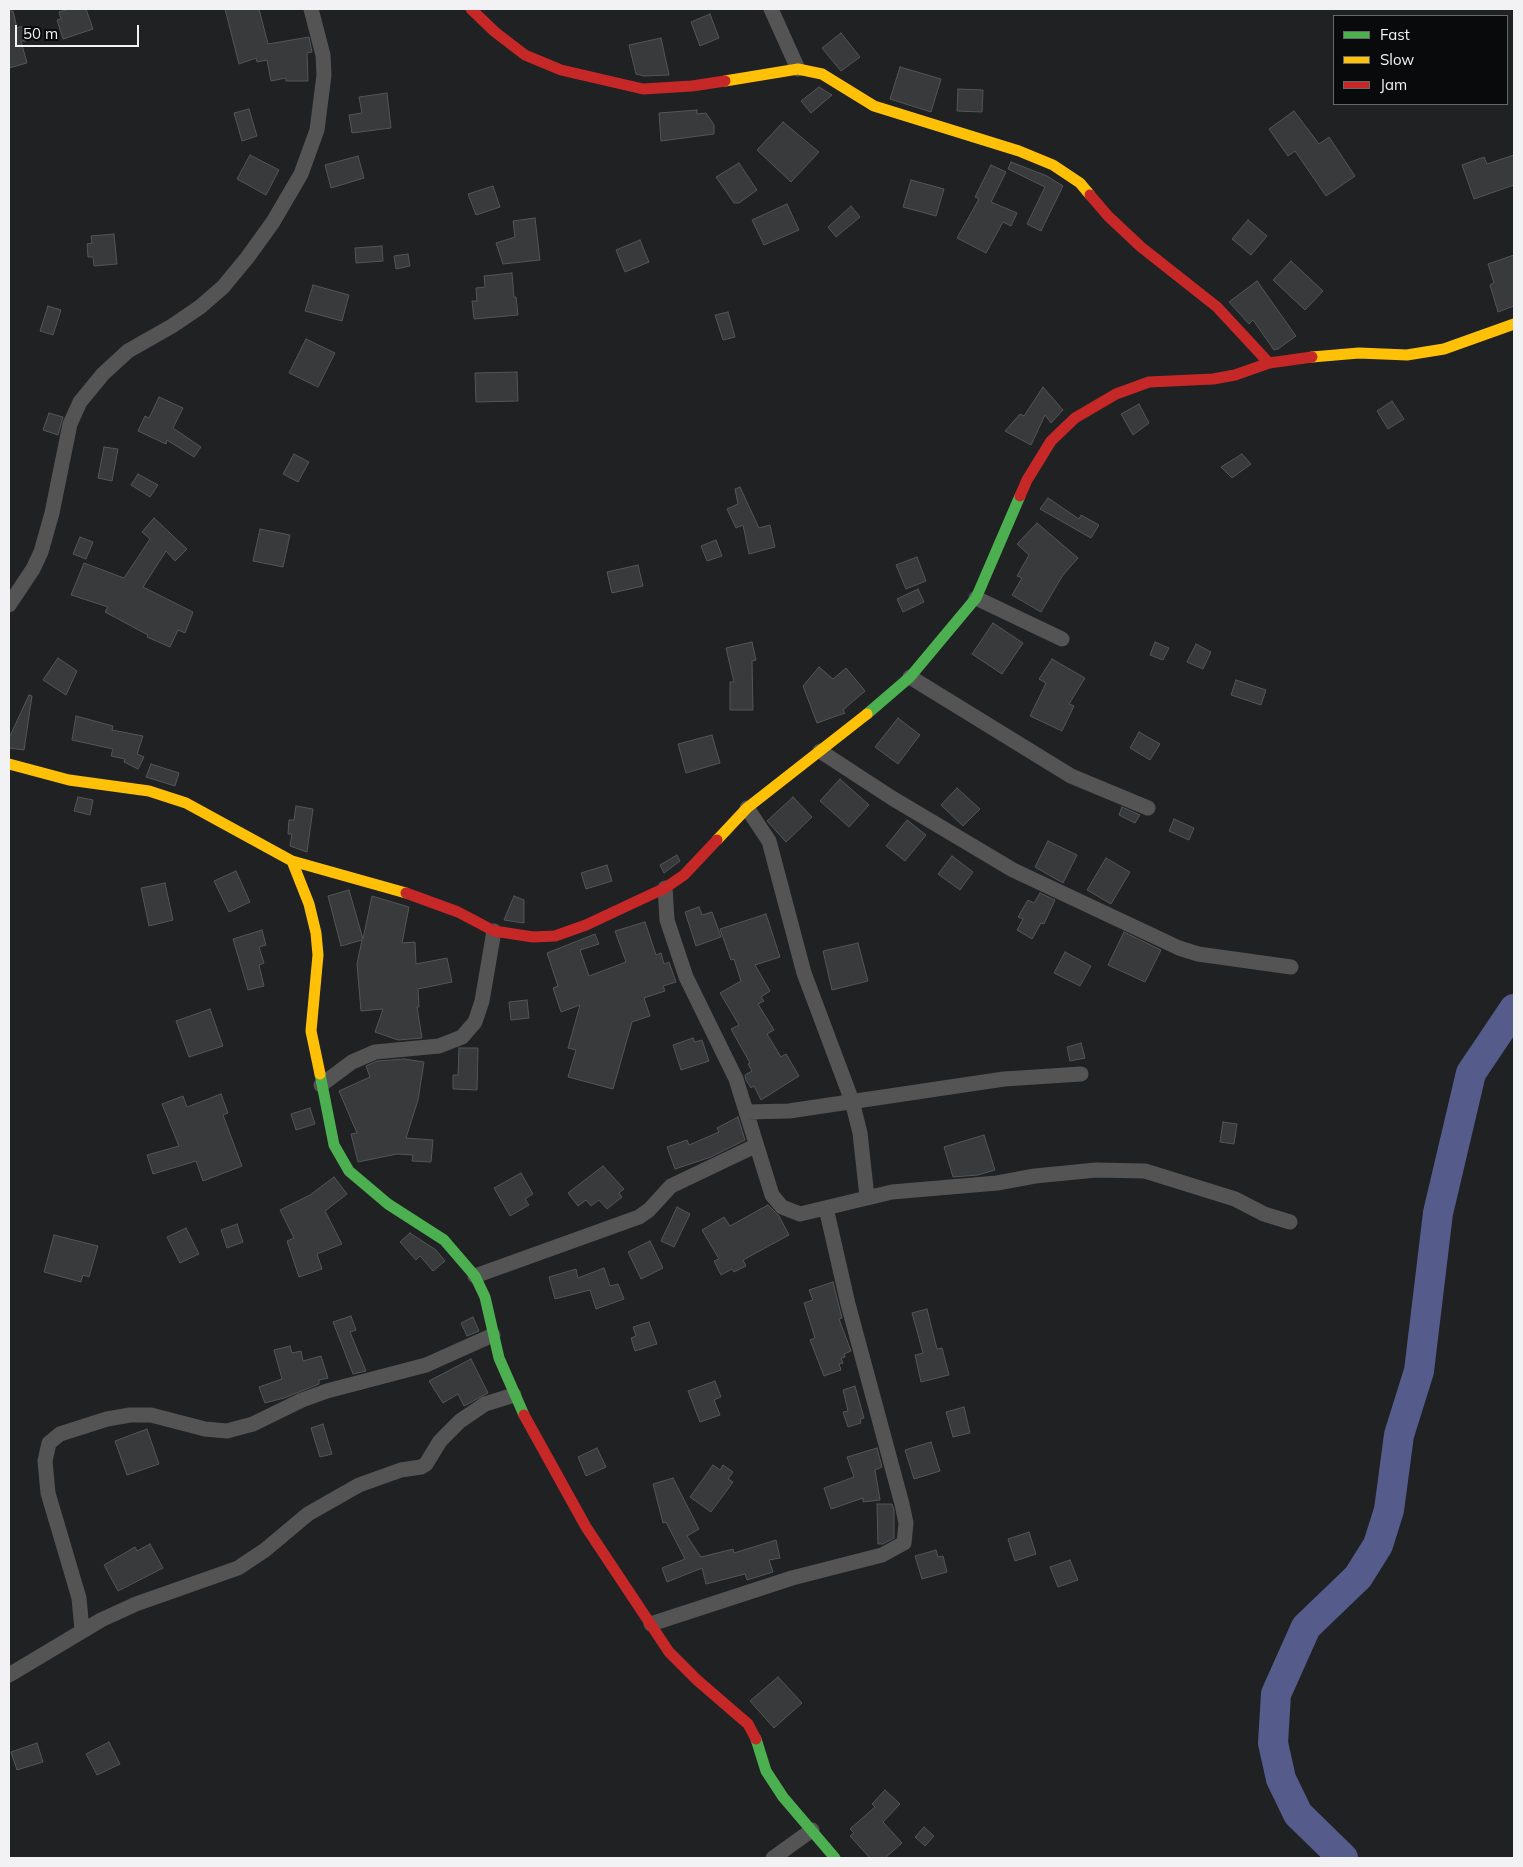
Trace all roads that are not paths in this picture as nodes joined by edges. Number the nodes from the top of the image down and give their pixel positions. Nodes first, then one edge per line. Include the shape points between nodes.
1 (311, 9) edge
2 (470, 9) edge
3 (771, 9) edge
4 (798, 69) junction
5 (1514, 324) edge
6 (1269, 363) junction
7 (14, 587) edge
8 (976, 598) junction
9 (9, 605) edge
10 (1062, 639) dead end
11 (910, 677) junction
12 (820, 751) junction
13 (9, 764) edge
14 (746, 808) junction
15 (1148, 808) dead end
16 (292, 861) junction
17 (665, 888) junction
18 (494, 931) junction
19 (1291, 967) dead end
20 (1081, 1074) dead end
21 (321, 1085) junction
22 (852, 1101) junction
23 (747, 1112) junction
24 (755, 1146) junction
25 (867, 1197) junction
26 (826, 1208) junction
27 (1290, 1222) dead end
28 (475, 1276) junction
29 (493, 1335) junction
30 (514, 1395) junction
31 (651, 1624) junction
32 (82, 1630) junction
33 (9, 1674) edge
34 (812, 1830) junction
35 (773, 1858) edge
36 (835, 1858) edge

1 - 7 street via 323,55 324,75 317,130 301,174 248,258 222,287 200,307 128,351 80,402 70,424 41,552
2 - 4 street via 525,55 561,70 643,89 692,86
3 - 4 street
4 - 6 street via 822,74 874,106 1019,151 1053,165 1080,183 1141,247 1217,307
5 - 6 street via 1444,349 1407,355 1339,354
6 - 8 street via 1213,379 1149,382 1116,394 1075,418 1051,441 1027,480
7 - 9 street
8 - 10 street
8 - 11 street
11 - 12 street
11 - 15 street via 1064,772
12 - 14 street
12 - 19 street via 1013,870 1179,948 1205,955
13 - 16 street via 69,780 149,791 186,803
14 - 17 street via 684,875
14 - 22 street via 769,841 804,973
16 - 18 street via 409,894 458,912
16 - 21 street via 309,904 316,933 318,955 311,1031
17 - 18 street via 555,936 533,937
17 - 23 street via 667,920 686,976 727,1058
18 - 21 street via 482,1002 475,1022 462,1037 439,1046 375,1052 352,1062
20 - 22 street via 1004,1079
21 - 28 street via 334,1145 349,1171 388,1204 444,1240
22 - 23 street via 789,1111
22 - 25 street via 860,1133
23 - 24 street
24 - 26 street via 772,1195 782,1207 800,1214
24 - 28 street via 671,1186 649,1210 631,1221
25 - 26 street
25 - 27 street via 1096,1170 1145,1170 1235,1199 1264,1214
26 - 31 street via 848,1304 902,1504 906,1523 904,1544 882,1555 775,1583
28 - 29 street via 485,1297
29 - 30 street
29 - 32 street via 426,1365 302,1400 253,1424 227,1430 151,1415 130,1415 60,1434 49,1443 45,1461 48,1493 77,1591
30 - 31 street via 586,1526
30 - 32 street via 484,1404 460,1420 440,1441 426,1464 383,1476 332,1498 238,1568 136,1604
31 - 34 street via 669,1652 748,1724 766,1771 783,1797
32 - 33 street
34 - 35 street
34 - 36 street

